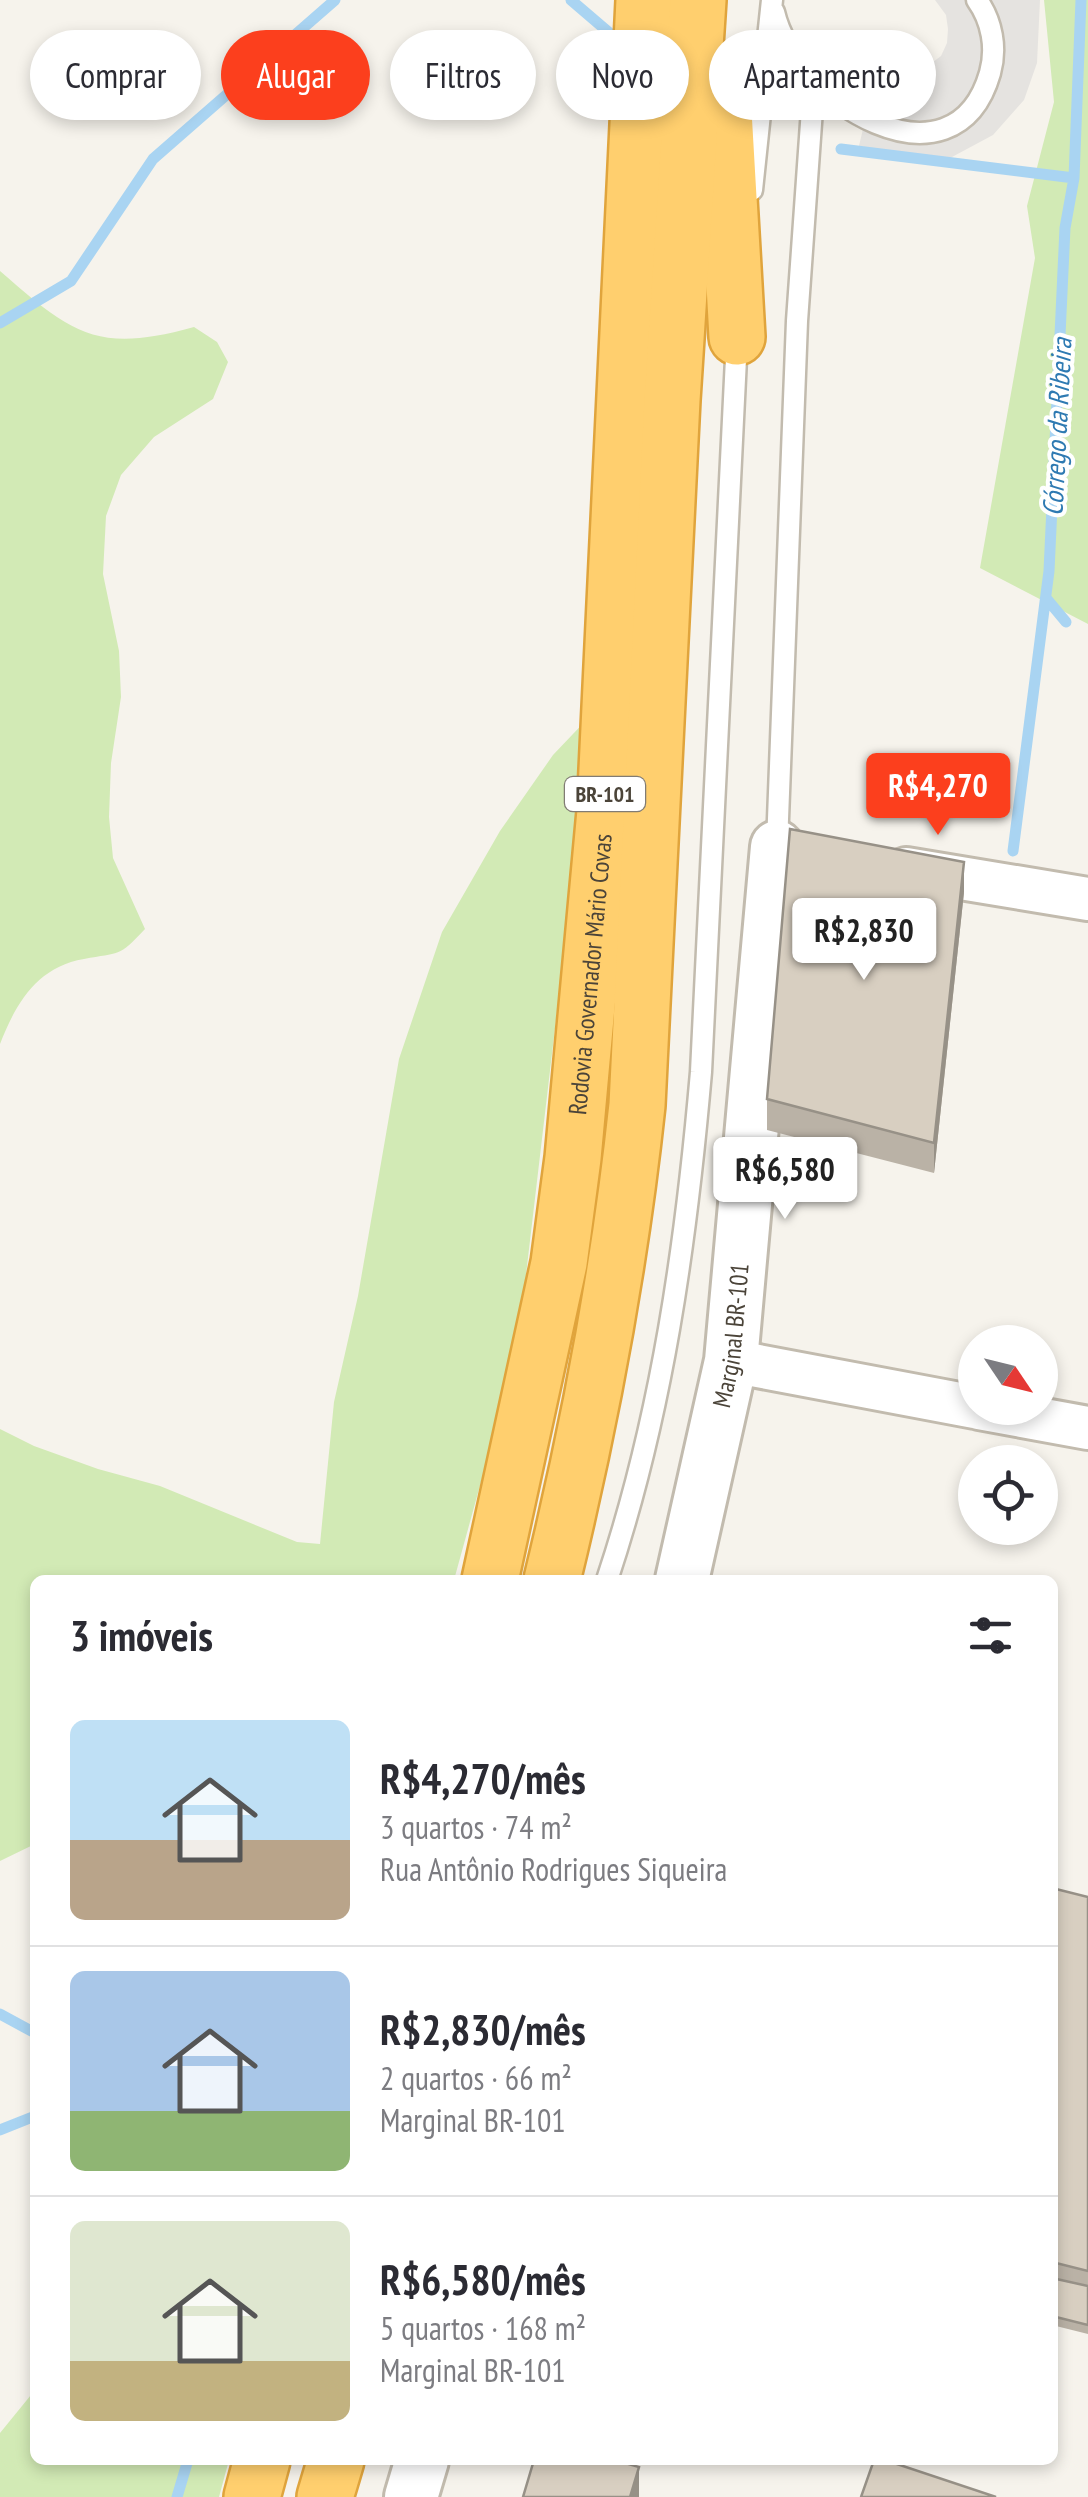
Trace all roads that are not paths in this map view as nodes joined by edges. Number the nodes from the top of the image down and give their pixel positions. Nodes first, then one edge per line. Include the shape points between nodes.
1 (644, 0) edge
2 (698, 0) edge
3 (718, 0) edge
4 (977, 0) edge
5 (772, 1) edge
6 (778, 30) edge
7 (811, 120) edge
8 (866, 120) edge
9 (737, 337) junction
10 (796, 850) joint
11 (874, 864) edge
12 (1088, 899) edge
13 (731, 1361) junction
14 (958, 1403) edge
15 (1058, 1422) edge
16 (1088, 1428) edge
17 (491, 1575) edge
18 (553, 1575) edge
19 (608, 1575) edge
20 (683, 1575) edge
21 (261, 2465) edge
22 (335, 2465) edge
23 (421, 2465) edge
24 (252, 2497) edge
25 (325, 2497) edge
26 (411, 2497) edge

1 - 17 highway, Rodovia Governador Mário Covas / BR-101 via 604,811 573,1158 559,1263
2 - 18 highway, Rodovia Governador Mário Covas / BR-101 via 637,1105 610,1300
3 - 9 highway
4 - 8 lane via 989,22 993,64 978,99 951,125 916,133
5 - 6 lane
5 - 9 lane
7 - 10 lane via 797,321
9 - 19 lane via 692,1171 663,1368
10 - 13 street, Marginal BR-101
11 - 12 street
13 - 14 street
13 - 20 street, Marginal BR-101
15 - 16 street
21 - 24 highway
22 - 25 highway
23 - 26 street

